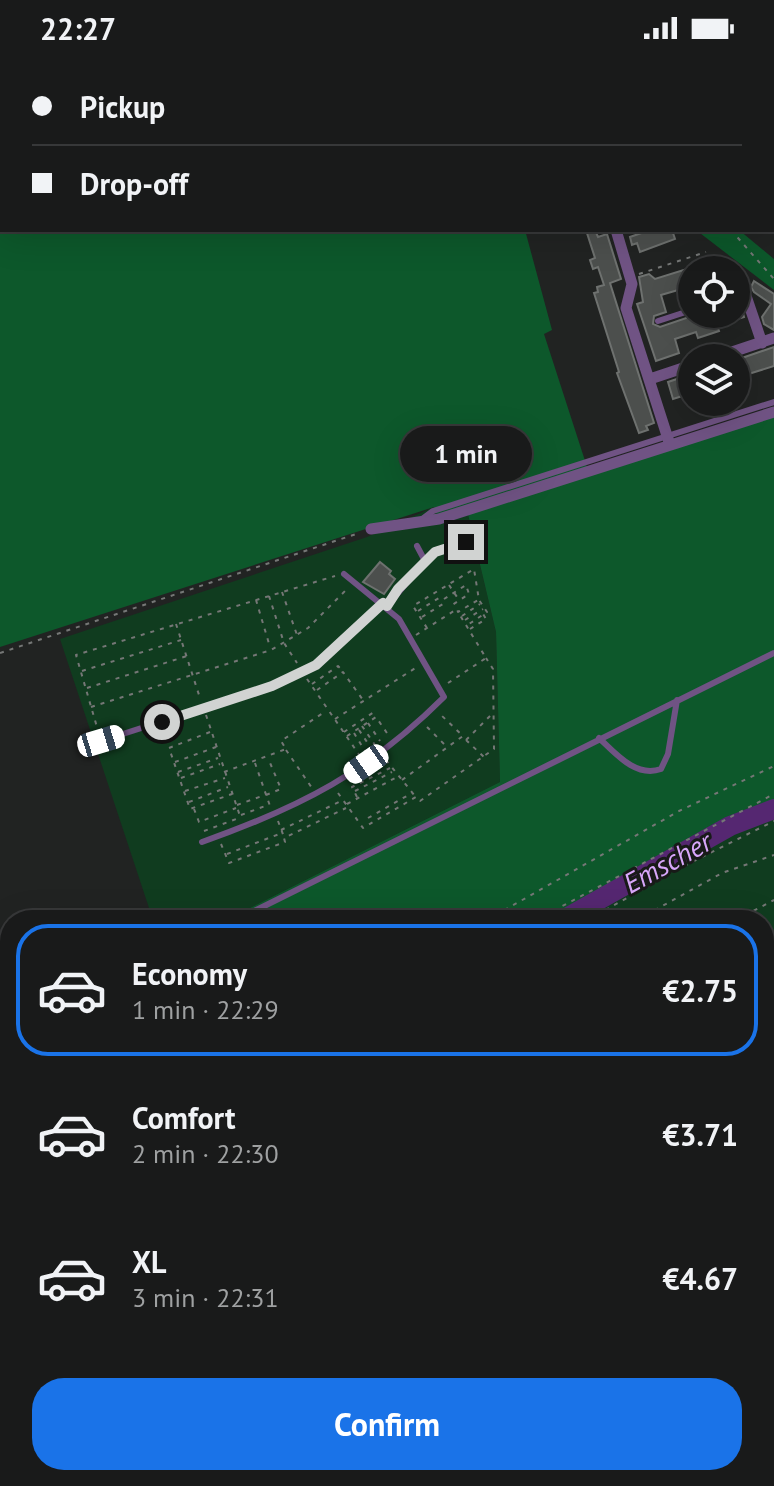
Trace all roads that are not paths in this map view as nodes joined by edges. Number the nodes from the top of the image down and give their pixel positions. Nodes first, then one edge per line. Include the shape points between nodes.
1 (617, 232) edge
2 (678, 315) edge
3 (750, 315) edge
4 (658, 321) dead end
5 (774, 338) edge
6 (762, 343) junction
7 (750, 347) edge
8 (678, 370) edge
9 (650, 379) junction
10 (774, 402) edge
11 (774, 412) edge
12 (669, 440) junction
13 (371, 529) road end
14 (466, 542) dead end
15 (417, 546) dead end
16 (425, 561) junction
17 (344, 574) road end
18 (385, 605) junction
19 (774, 653) edge
20 (677, 700) junction
21 (599, 738) junction
22 (101, 741) road end
23 (202, 842) dead end
24 (256, 910) edge

1 - 9 street via 632,284 626,308
2 - 4 lane
3 - 6 street
5 - 6 street
6 - 7 street
8 - 9 street
9 - 12 street
10 - 12 lane
11 - 12 street
12 - 13 street via 439,519
14 - 16 lane
15 - 16 lane
16 - 18 lane
17 - 18 lane
18 - 22 lane via 316,665 272,686
18 - 23 lane via 412,638 444,697 394,743 334,785
19 - 20 lane
20 - 21 lane
20 - 21 lane via 661,769 640,771
21 - 24 lane

